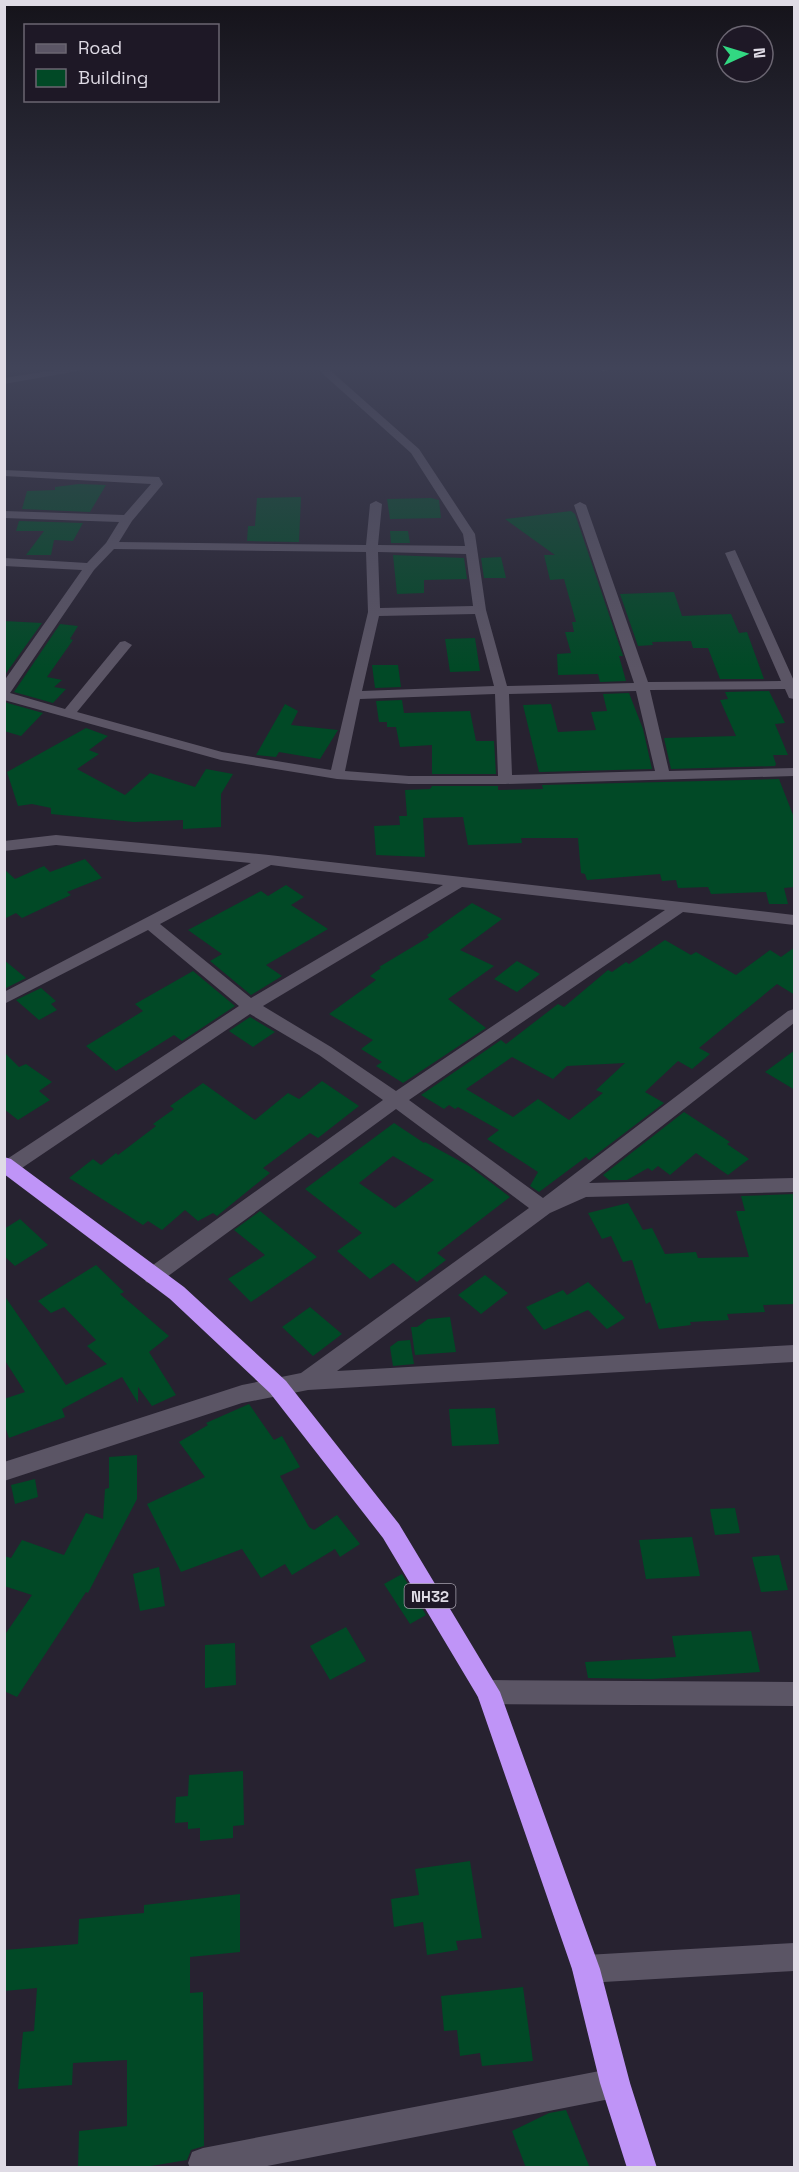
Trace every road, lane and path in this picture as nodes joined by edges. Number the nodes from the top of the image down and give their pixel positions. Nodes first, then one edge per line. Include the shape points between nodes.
1 (425, 466) edge
2 (4, 473) edge
3 (376, 504) dead end
4 (580, 505) dead end
5 (4, 514) edge
6 (127, 519) junction
7 (111, 545) junction
8 (372, 550) junction
9 (473, 550) junction
10 (731, 554) dead end
11 (4, 562) edge
12 (90, 567) junction
13 (480, 610) junction
14 (374, 612) junction
15 (125, 645) dead end
16 (642, 686) junction
17 (793, 689) edge
18 (502, 691) junction
19 (4, 694) edge
20 (354, 695) junction
21 (68, 714) junction
22 (795, 772) edge
23 (337, 775) junction
24 (663, 776) junction
25 (505, 780) junction
26 (4, 846) edge
27 (269, 860) junction
28 (459, 882) junction
29 (679, 908) junction
30 (795, 920) edge
31 (150, 924) junction
32 (4, 999) edge
33 (250, 1006) junction
34 (795, 1015) edge
35 (396, 1100) junction
36 (7, 1165) edge
37 (795, 1185) edge
38 (543, 1208) junction
39 (153, 1276) junction
40 (795, 1354) edge
41 (308, 1381) junction
42 (278, 1387) junction
43 (4, 1472) edge
44 (488, 1692) junction
45 (795, 1694) edge
46 (795, 1957) edge
47 (586, 1969) junction
48 (615, 2083) junction
49 (203, 2163) dead end
50 (642, 2168) edge

1 - 9 street via 469,534
2 - 6 street via 155,479 157,484
3 - 8 street
4 - 16 street
5 - 6 street
6 - 7 street
7 - 8 street
7 - 12 street
8 - 9 street
8 - 14 street
9 - 13 street
10 - 17 street
11 - 12 street
12 - 19 street
13 - 14 street
13 - 18 street
14 - 20 street
15 - 21 street
16 - 17 street
16 - 18 street
16 - 24 street
18 - 20 street
18 - 25 street
19 - 21 street
20 - 23 street
21 - 23 street via 220,756
22 - 24 street
23 - 25 street
24 - 25 street
26 - 27 street via 56,840
27 - 28 street
27 - 31 street
28 - 29 street
28 - 33 street
29 - 30 street
29 - 35 street
31 - 32 street
31 - 33 street
33 - 35 street
33 - 36 street
34 - 38 street
35 - 38 street
35 - 39 street
36 - 39 highway, NH32
37 - 38 street via 584,1190
38 - 41 street
39 - 42 highway, NH32 via 177,1293
40 - 41 street
41 - 42 street
42 - 43 street via 242,1394
42 - 44 highway, NH32 via 391,1531
44 - 45 street
44 - 47 highway, NH32
46 - 47 street
47 - 48 highway, NH32
48 - 49 street
48 - 50 highway, NH32

